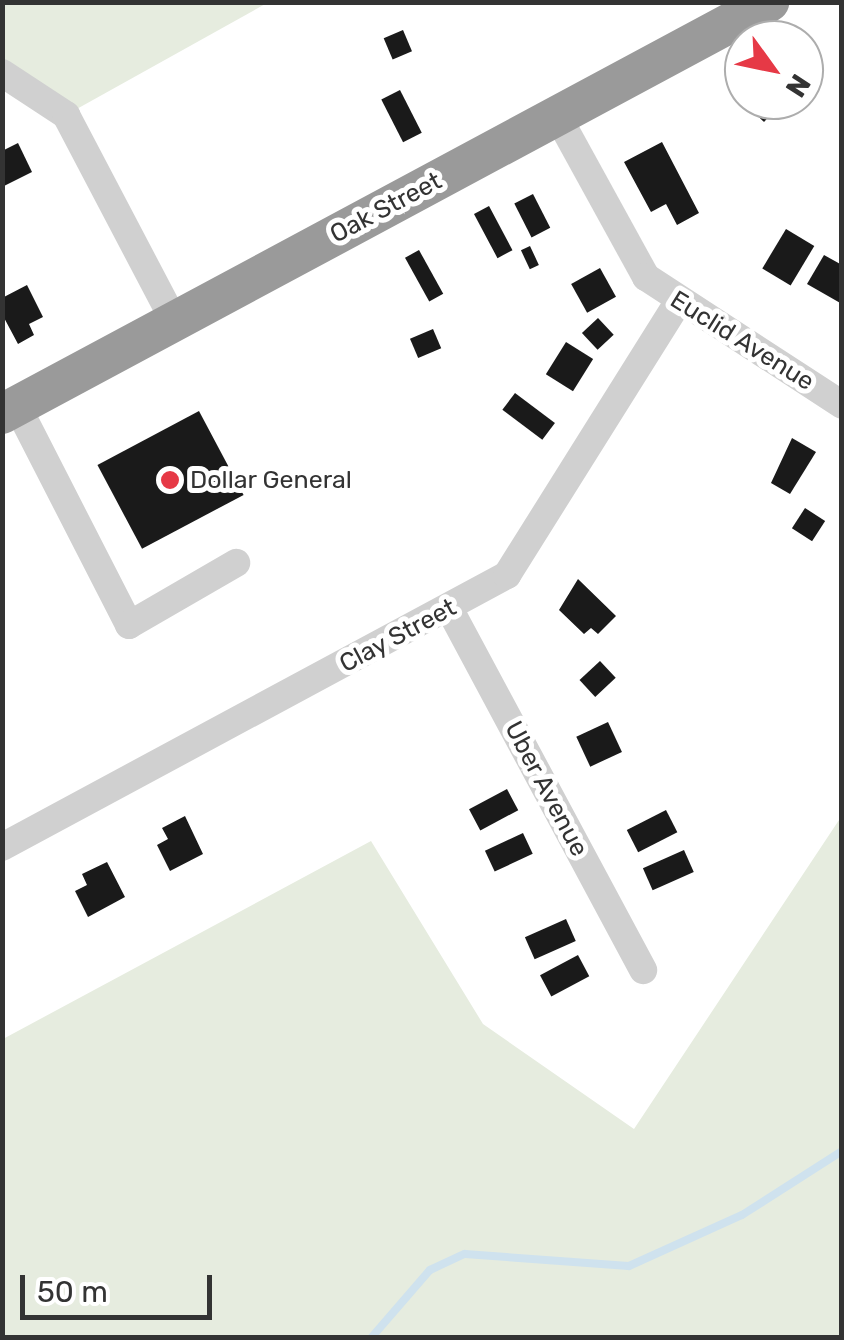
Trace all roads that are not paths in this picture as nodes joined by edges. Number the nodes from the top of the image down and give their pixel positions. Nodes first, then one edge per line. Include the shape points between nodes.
1 (769, 2) edge
2 (2, 73) edge
3 (558, 116) junction
4 (679, 302) junction
5 (174, 321) junction
6 (842, 405) edge
7 (10, 410) edge
8 (236, 563) dead end
9 (449, 608) junction
10 (2, 847) edge
11 (643, 970) dead end

1 - 3 highway, Oak Street
2 - 5 street via 66,114
3 - 4 street, Euclid Avenue via 646,277
3 - 5 highway, Oak Street
4 - 6 street, Euclid Avenue
4 - 9 street, Clay Street via 507,575
5 - 7 highway, Oak Street
7 - 8 street via 129,624
9 - 10 street, Clay Street
9 - 11 street, Uber Avenue

